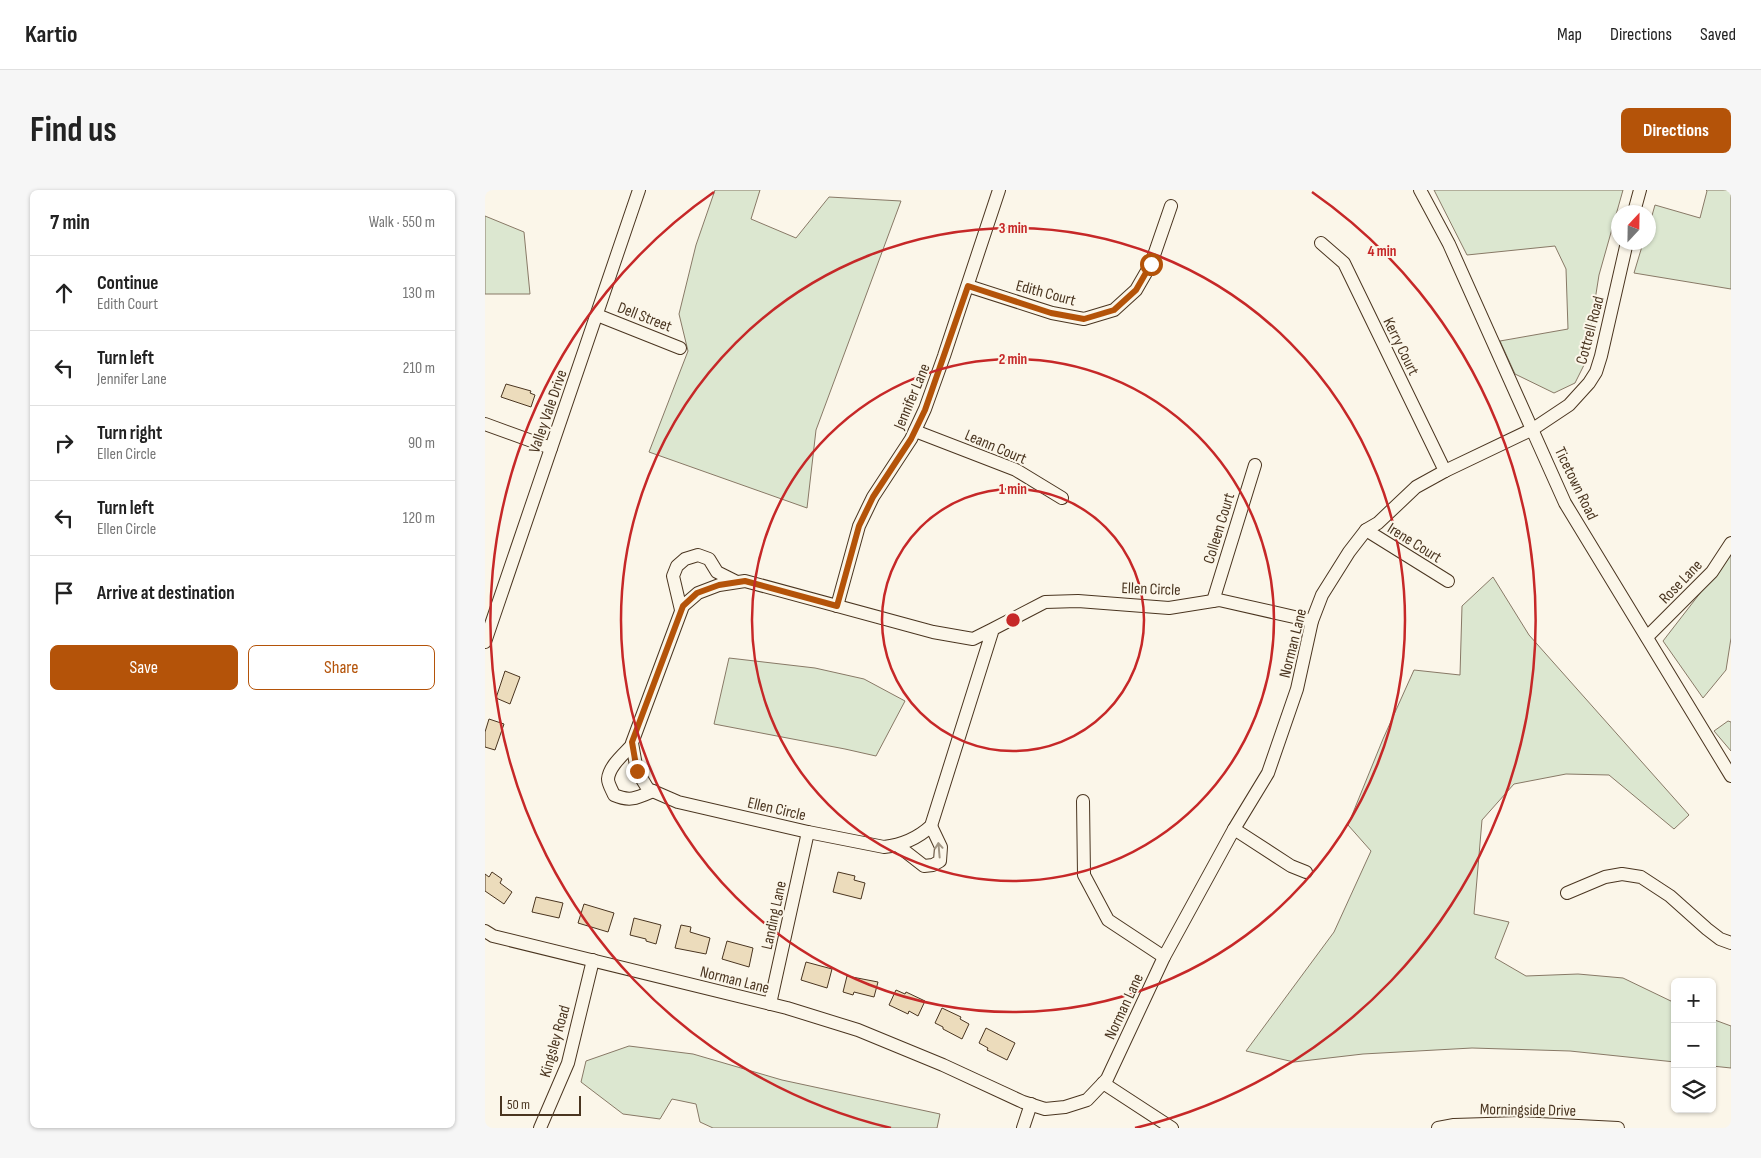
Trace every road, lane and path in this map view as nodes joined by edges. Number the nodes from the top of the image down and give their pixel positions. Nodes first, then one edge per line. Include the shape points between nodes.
1 (639, 190) edge
2 (999, 190) edge
3 (1420, 190) edge
4 (1640, 190) edge
5 (1636, 205) edge
6 (1171, 206) dead end
7 (1321, 243) dead end
8 (1625, 250) edge
9 (968, 286) junction
10 (597, 315) junction
11 (680, 348) dead end
12 (485, 424) edge
13 (1533, 428) junction
14 (915, 431) junction
15 (551, 448) junction
16 (1255, 465) dead end
17 (1445, 471) junction
18 (1061, 498) dead end
19 (1365, 530) junction
20 (1731, 543) edge
21 (1448, 581) dead end
22 (737, 582) junction
23 (1213, 601) junction
24 (837, 606) junction
25 (490, 610) edge
26 (681, 610) junction
27 (1312, 621) junction
28 (993, 628) junction
29 (1647, 638) junction
30 (485, 642) edge
31 (632, 745) junction
32 (1731, 776) edge
33 (653, 791) junction
34 (1083, 801) dead end
35 (931, 826) junction
36 (1234, 829) junction
37 (808, 832) junction
38 (897, 846) junction
39 (1306, 872) dead end
40 (1567, 893) dead end
41 (485, 931) edge
42 (1731, 943) edge
43 (1164, 957) junction
44 (593, 960) junction
45 (770, 1004) junction
46 (1103, 1083) junction
47 (1031, 1104) junction
48 (1559, 1127) edge
49 (540, 1128) edge
50 (1023, 1128) edge
51 (1172, 1128) edge
52 (1438, 1128) edge
53 (1618, 1128) edge

1 - 10 street, Valley Vale Drive
2 - 9 street, Jennifer Lane
3 - 13 street, Ticetown Road via 1449,244
4 - 5 street
6 - 9 street, Edith Court via 1151,264 1136,290 1114,310 1084,319 1051,313
7 - 17 street, Kerry Court via 1343,263
8 - 13 street, Cottrell Road via 1596,372 1569,405
9 - 14 street, Jennifer Lane
10 - 11 street, Dell Street
10 - 15 street, Valley Vale Drive
12 - 15 street
13 - 17 street, Norman Lane
13 - 29 street, Ticetown Road via 1565,503
14 - 18 street, Leann Court via 1016,470
14 - 24 street, Jennifer Lane via 873,497 859,526
15 - 25 street, Valley Vale Drive
16 - 23 street, Colleen Court
17 - 19 street, Norman Lane via 1416,487 1378,523
19 - 21 street, Irene Court
19 - 27 street, Norman Lane via 1322,595
20 - 29 street, Rose Lane via 1712,572
22 - 24 street, Ellen Circle via 745,581
22 - 26 street, Ellen Circle via 697,593
22 - 26 street, Ellen Circle via 717,572 709,559 699,555 685,559 673,576
23 - 27 street, Ellen Circle
23 - 28 street, Ellen Circle via 1169,608 1105,602 1045,602
24 - 28 street, Ellen Circle via 933,632 973,639
25 - 30 street, Valley Vale Drive
26 - 31 street, Ellen Circle
27 - 36 street, Norman Lane via 1297,689 1267,772
28 - 35 street
29 - 32 street, Ticetown Road
31 - 33 street, Ellen Circle via 637,771 648,789
31 - 33 street, Ellen Circle via 610,772 608,780 614,795 625,800
33 - 37 street, Ellen Circle via 679,802
34 - 43 street via 1084,875 1108,920
35 - 38 street, Ellen Circle
38 -> 35 street via 924,866 940,861 941,847
36 - 39 street via 1291,866
36 - 43 street, Norman Lane
37 - 38 street, Ellen Circle via 884,847
37 - 45 street, Landing Lane
40 - 42 street via 1605,877 1622,874 1641,877 1670,896 1720,939
41 - 44 street, Norman Lane via 493,936
43 - 46 street, Norman Lane
44 - 45 street, Norman Lane
44 - 49 street, Kingsley Road via 568,1063
45 - 47 street, Norman Lane via 859,1030
46 - 47 street, Norman Lane via 1087,1100 1065,1107 1045,1109
46 - 51 street
47 - 50 street
48 - 52 street, Morningside Drive via 1520,1123 1454,1124
48 - 53 street, Morningside Drive

